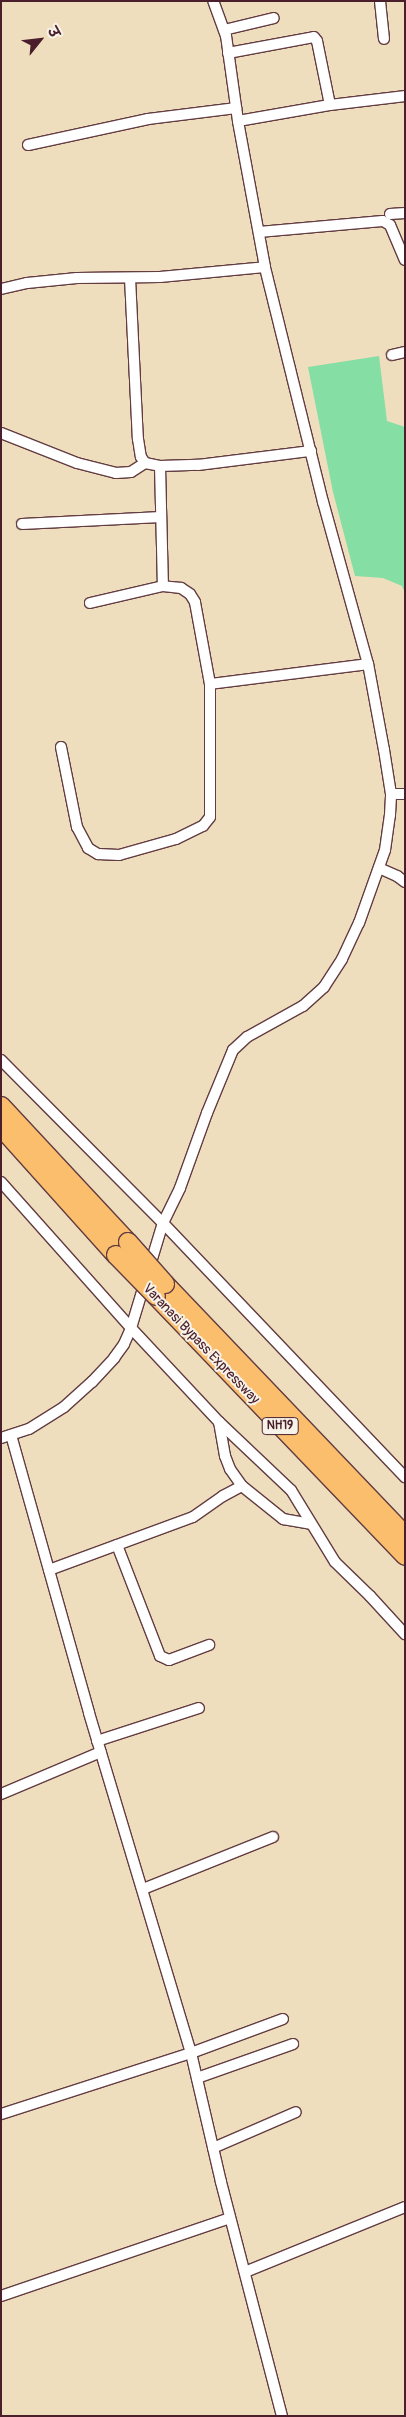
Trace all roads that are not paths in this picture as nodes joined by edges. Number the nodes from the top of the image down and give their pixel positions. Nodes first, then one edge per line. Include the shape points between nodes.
1 (380, 1) edge
2 (215, 2) edge
3 (274, 18) dead end
4 (224, 30) junction
5 (384, 39) dead end
6 (228, 53) junction
7 (405, 96) edge
8 (330, 105) junction
9 (236, 108) junction
10 (238, 121) junction
11 (28, 145) dead end
12 (405, 213) edge
13 (390, 214) dead end
14 (259, 232) junction
15 (405, 260) edge
16 (265, 266) junction
17 (130, 278) junction
18 (1, 289) edge
19 (405, 352) edge
20 (392, 355) dead end
21 (1, 433) edge
22 (311, 451) junction
23 (145, 463) junction
24 (160, 466) junction
25 (161, 517) junction
26 (22, 524) dead end
27 (163, 586) junction
28 (90, 603) dead end
29 (368, 664) junction
30 (210, 684) junction
31 (61, 747) dead end
32 (391, 794) junction
33 (405, 794) edge
34 (380, 866) junction
35 (405, 882) edge
36 (1, 1060) edge
37 (1, 1106) edge
38 (1, 1127) edge
39 (1, 1182) edge
40 (163, 1223) junction
41 (122, 1248) junction
42 (160, 1290) junction
43 (131, 1328) junction
44 (219, 1422) junction
45 (6, 1437) edge
46 (405, 1477) edge
47 (242, 1486) junction
48 (311, 1524) junction
49 (405, 1535) edge
50 (117, 1545) junction
51 (405, 1556) edge
52 (49, 1570) junction
53 (405, 1634) edge
54 (209, 1645) dead end
55 (199, 1708) dead end
56 (97, 1740) junction
57 (101, 1752) junction
58 (1, 1794) edge
59 (273, 1837) dead end
60 (143, 1889) junction
61 (283, 2019) dead end
62 (293, 2044) dead end
63 (190, 2053) junction
64 (196, 2078) junction
65 (296, 2112) dead end
66 (1, 2114) edge
67 (213, 2148) junction
68 (405, 2207) edge
69 (230, 2218) junction
70 (245, 2272) junction
71 (1, 2296) edge
72 (282, 2416) edge

1 - 5 street
2 - 4 street
3 - 4 street
4 - 6 street
6 - 8 street via 314,37
6 - 9 street
7 - 8 street
8 - 10 street
9 - 10 street
9 - 11 street via 148,120
10 - 14 street
12 - 13 street
14 - 15 street via 383,221 390,225
14 - 16 street
16 - 17 street via 207,274
16 - 22 street
17 - 18 street via 77,278
17 - 23 street via 138,439
19 - 20 street
21 - 23 street via 77,463 116,472 131,472
22 - 24 street via 198,465
22 - 29 street
23 - 24 street
24 - 25 street
25 - 26 street
25 - 27 street
27 - 28 street
27 - 30 street via 181,588 195,602
29 - 30 street
29 - 32 street
30 - 31 street via 210,817 203,826 176,839 118,855 98,854 88,848 77,828
32 - 33 street
32 - 34 street via 385,850
34 - 35 street
34 - 40 street via 359,923 324,987 303,1006 247,1037 233,1050 180,1188
36 - 40 street
37 - 41 highway, Varanasi Bypass Expressway / NH19
38 - 41 highway, Varanasi Bypass Expressway / NH19
39 - 43 street
40 - 43 street
40 - 46 street
41 - 42 highway, Varanasi Bypass Expressway / NH19, bridge
42 - 49 highway, Varanasi Bypass Expressway / NH19
42 - 51 highway, Varanasi Bypass Expressway / NH19
43 - 44 street
43 - 45 street via 114,1358 79,1394 53,1415 29,1429
44 - 47 street via 225,1456
44 - 48 street via 291,1490
45 - 52 street
47 - 48 street via 283,1519
47 - 50 street via 192,1517
48 - 53 street via 335,1562
50 - 52 street
50 - 54 street via 160,1656 169,1660
52 - 56 street
55 - 56 street
56 - 57 street
57 - 58 street
57 - 60 street
59 - 60 street
60 - 63 street
61 - 63 street
62 - 64 street
63 - 64 street
63 - 66 street
64 - 67 street
65 - 67 street
67 - 69 street
68 - 70 street
69 - 70 street
69 - 71 street
70 - 72 street

